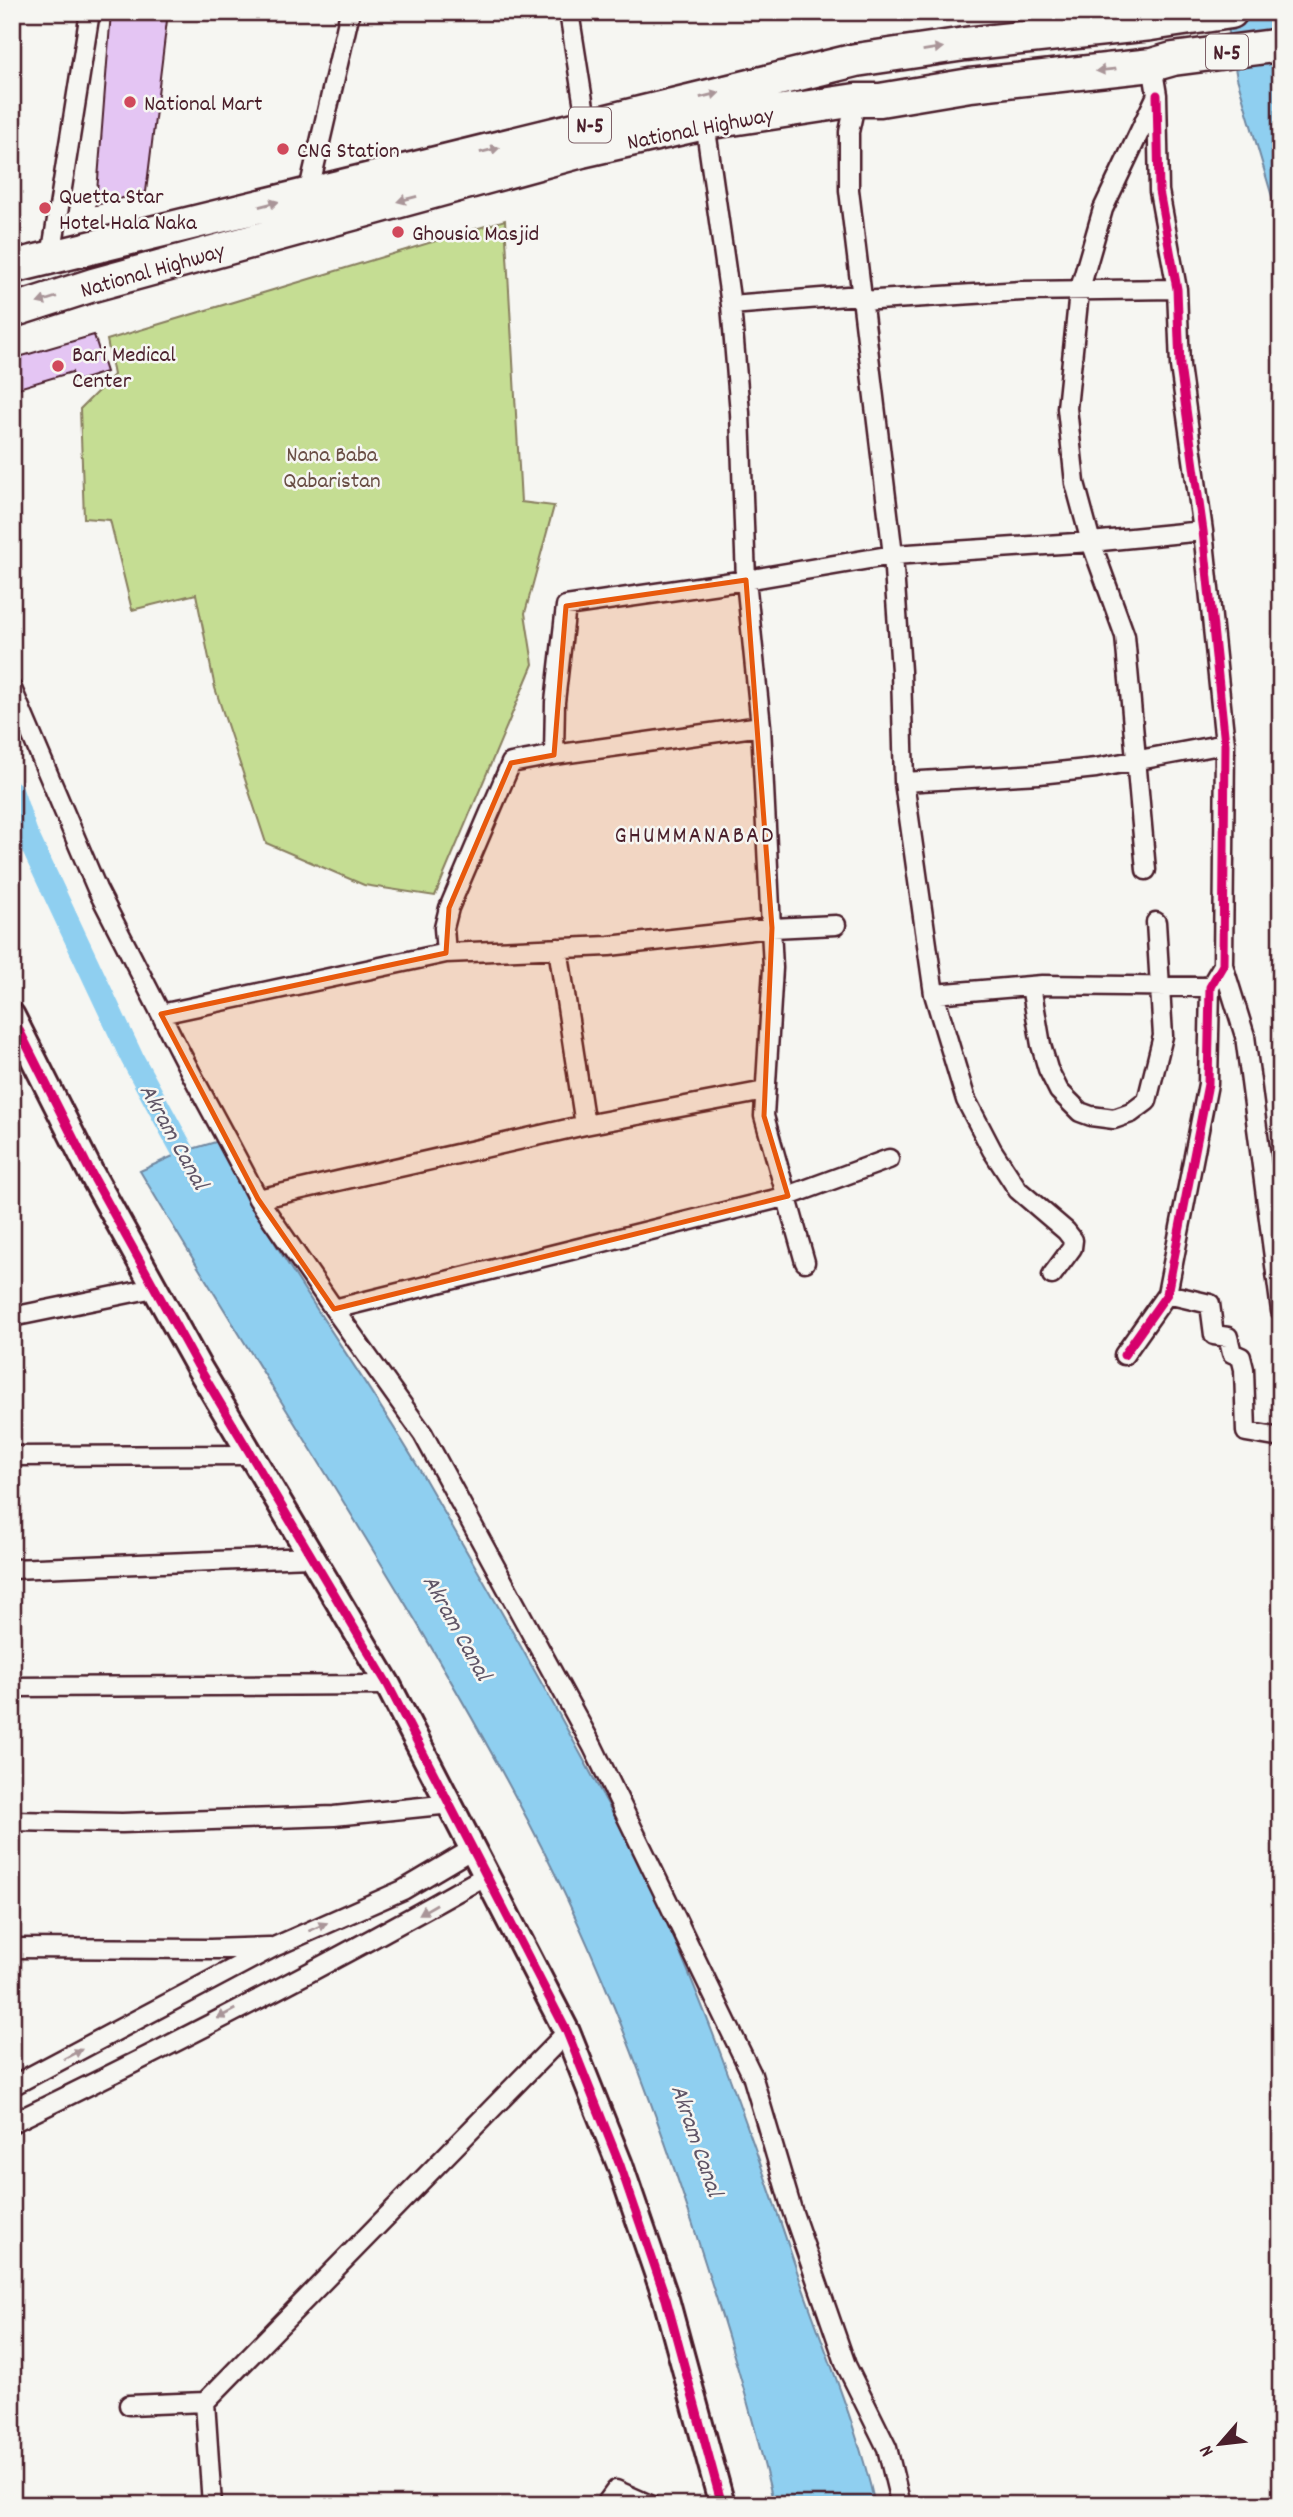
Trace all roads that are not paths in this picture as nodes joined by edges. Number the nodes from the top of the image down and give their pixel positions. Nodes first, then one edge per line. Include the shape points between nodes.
1 (90, 12) edge
2 (351, 12) edge
3 (569, 12) edge
4 (1231, 12) edge
5 (1158, 19) edge
6 (1281, 45) edge
7 (880, 57) junction
8 (1161, 73) junction
9 (868, 100) junction
10 (705, 123) junction
11 (587, 126) junction
12 (308, 194) junction
13 (229, 213) junction
14 (239, 245) junction
15 (51, 257) junction
16 (12, 267) edge
17 (1177, 289) junction
18 (1079, 292) junction
19 (861, 298) junction
20 (731, 305) junction
21 (12, 311) edge
22 (1203, 531) junction
23 (1091, 542) junction
24 (893, 555) junction
25 (746, 580) junction
26 (12, 689) edge
27 (761, 726) junction
28 (1225, 744) junction
29 (554, 755) junction
30 (1136, 759) junction
31 (904, 782) junction
32 (1146, 870) dead end
33 (1156, 922) dead end
34 (836, 925) dead end
35 (772, 928) junction
36 (558, 948) junction
37 (446, 953) junction
38 (1223, 965) junction
39 (1031, 986) junction
40 (1160, 986) junction
41 (1210, 987) junction
42 (934, 994) junction
43 (161, 1014) junction
44 (12, 1016) edge
45 (765, 1091) junction
46 (585, 1125) junction
47 (890, 1158) dead end
48 (788, 1196) junction
49 (258, 1199) junction
50 (805, 1262) dead end
51 (1052, 1275) dead end
52 (154, 1288) junction
53 (1167, 1294) junction
54 (334, 1308) junction
55 (1281, 1311) edge
56 (12, 1317) edge
57 (1124, 1354) dead end
58 (1281, 1438) edge
59 (250, 1455) junction
60 (12, 1456) edge
61 (310, 1558) junction
62 (12, 1569) edge
63 (388, 1685) junction
64 (12, 1687) edge
65 (451, 1804) junction
66 (12, 1821) edge
67 (474, 1848) junction
68 (487, 1875) junction
69 (274, 1947) junction
70 (12, 1948) edge
71 (567, 2032) junction
72 (18, 2080) edge
73 (12, 2123) edge
74 (205, 2402) junction
75 (128, 2405) dead end
76 (212, 2505) edge
77 (605, 2505) edge
78 (650, 2505) edge
79 (722, 2505) edge
80 (901, 2505) edge

1 - 15 street
2 - 12 street
3 - 11 street
4 - 5 highway, National Highway / N-5
7 -> 5 highway, National Highway / N-5
6 - 8 highway, National Highway / N-5
7 - 9 highway
11 -> 7 highway, National Highway / N-5
8 -> 9 highway, National Highway / N-5 via 970,85
8 - 17 street via 1159,191
8 - 18 street via 1102,209
9 - 10 highway, National Highway / N-5
9 - 19 street via 849,132 849,190
10 -> 14 highway, National Highway / N-5 via 582,151
10 - 20 street
12 -> 11 highway, National Highway / N-5
13 -> 12 highway, National Highway / N-5
13 - 14 highway
13 - 15 highway, National Highway / N-5
14 -> 21 highway, National Highway / N-5
15 - 16 highway, National Highway / N-5
17 - 18 street
17 - 22 street via 1181,366
18 - 19 street
18 - 23 street via 1067,408 1075,483
19 - 20 street
19 - 24 street
20 - 25 street
22 - 23 street
22 - 28 street
23 - 24 street
23 - 30 street via 1125,636
24 - 25 street
24 - 31 street
25 - 27 street
25 - 29 street via 566,606
26 - 43 street via 97,889
27 - 29 street
27 - 35 street
28 - 30 street
28 - 38 street
29 - 37 street via 511,763 449,908 444,928
30 - 31 street via 1039,774
30 - 32 street
31 - 42 street
33 - 40 street
34 - 35 street
35 - 36 street
35 - 45 street via 774,968
36 - 37 street
36 - 46 street
37 - 43 street
38 - 41 street
38 - 55 street via 1245,1036
39 - 40 street
39 - 40 street via 1041,1045 1059,1091 1080,1112 1114,1119 1147,1101 1163,1036
39 - 42 street
40 - 41 street
41 - 53 street via 1208,1084
42 - 51 street via 966,1100 992,1150 1018,1190 1073,1240
43 - 49 street
44 - 52 street
45 - 46 street
45 - 48 street via 764,1116
46 - 49 street
47 - 48 street
48 - 50 street
48 - 54 street
49 - 54 street
52 - 56 street
52 - 59 street
53 - 57 street
53 - 58 street via 1210,1304 1214,1335 1228,1337 1232,1353 1241,1357 1246,1432
54 - 80 street via 423,1434 593,1747 752,2075 792,2210 846,2365 887,2448
59 - 60 street
59 - 61 street
61 - 62 street
61 - 63 street
63 - 64 street
63 - 65 street
65 - 66 street via 321,1816 122,1823
65 - 67 street
67 - 68 street
69 -> 67 street via 403,1890
68 - 71 street
68 -> 73 street
69 - 70 street
72 -> 69 street
71 - 74 street
71 - 79 street via 666,2299
74 - 75 street
74 - 76 street
77 - 78 street via 616,2490

